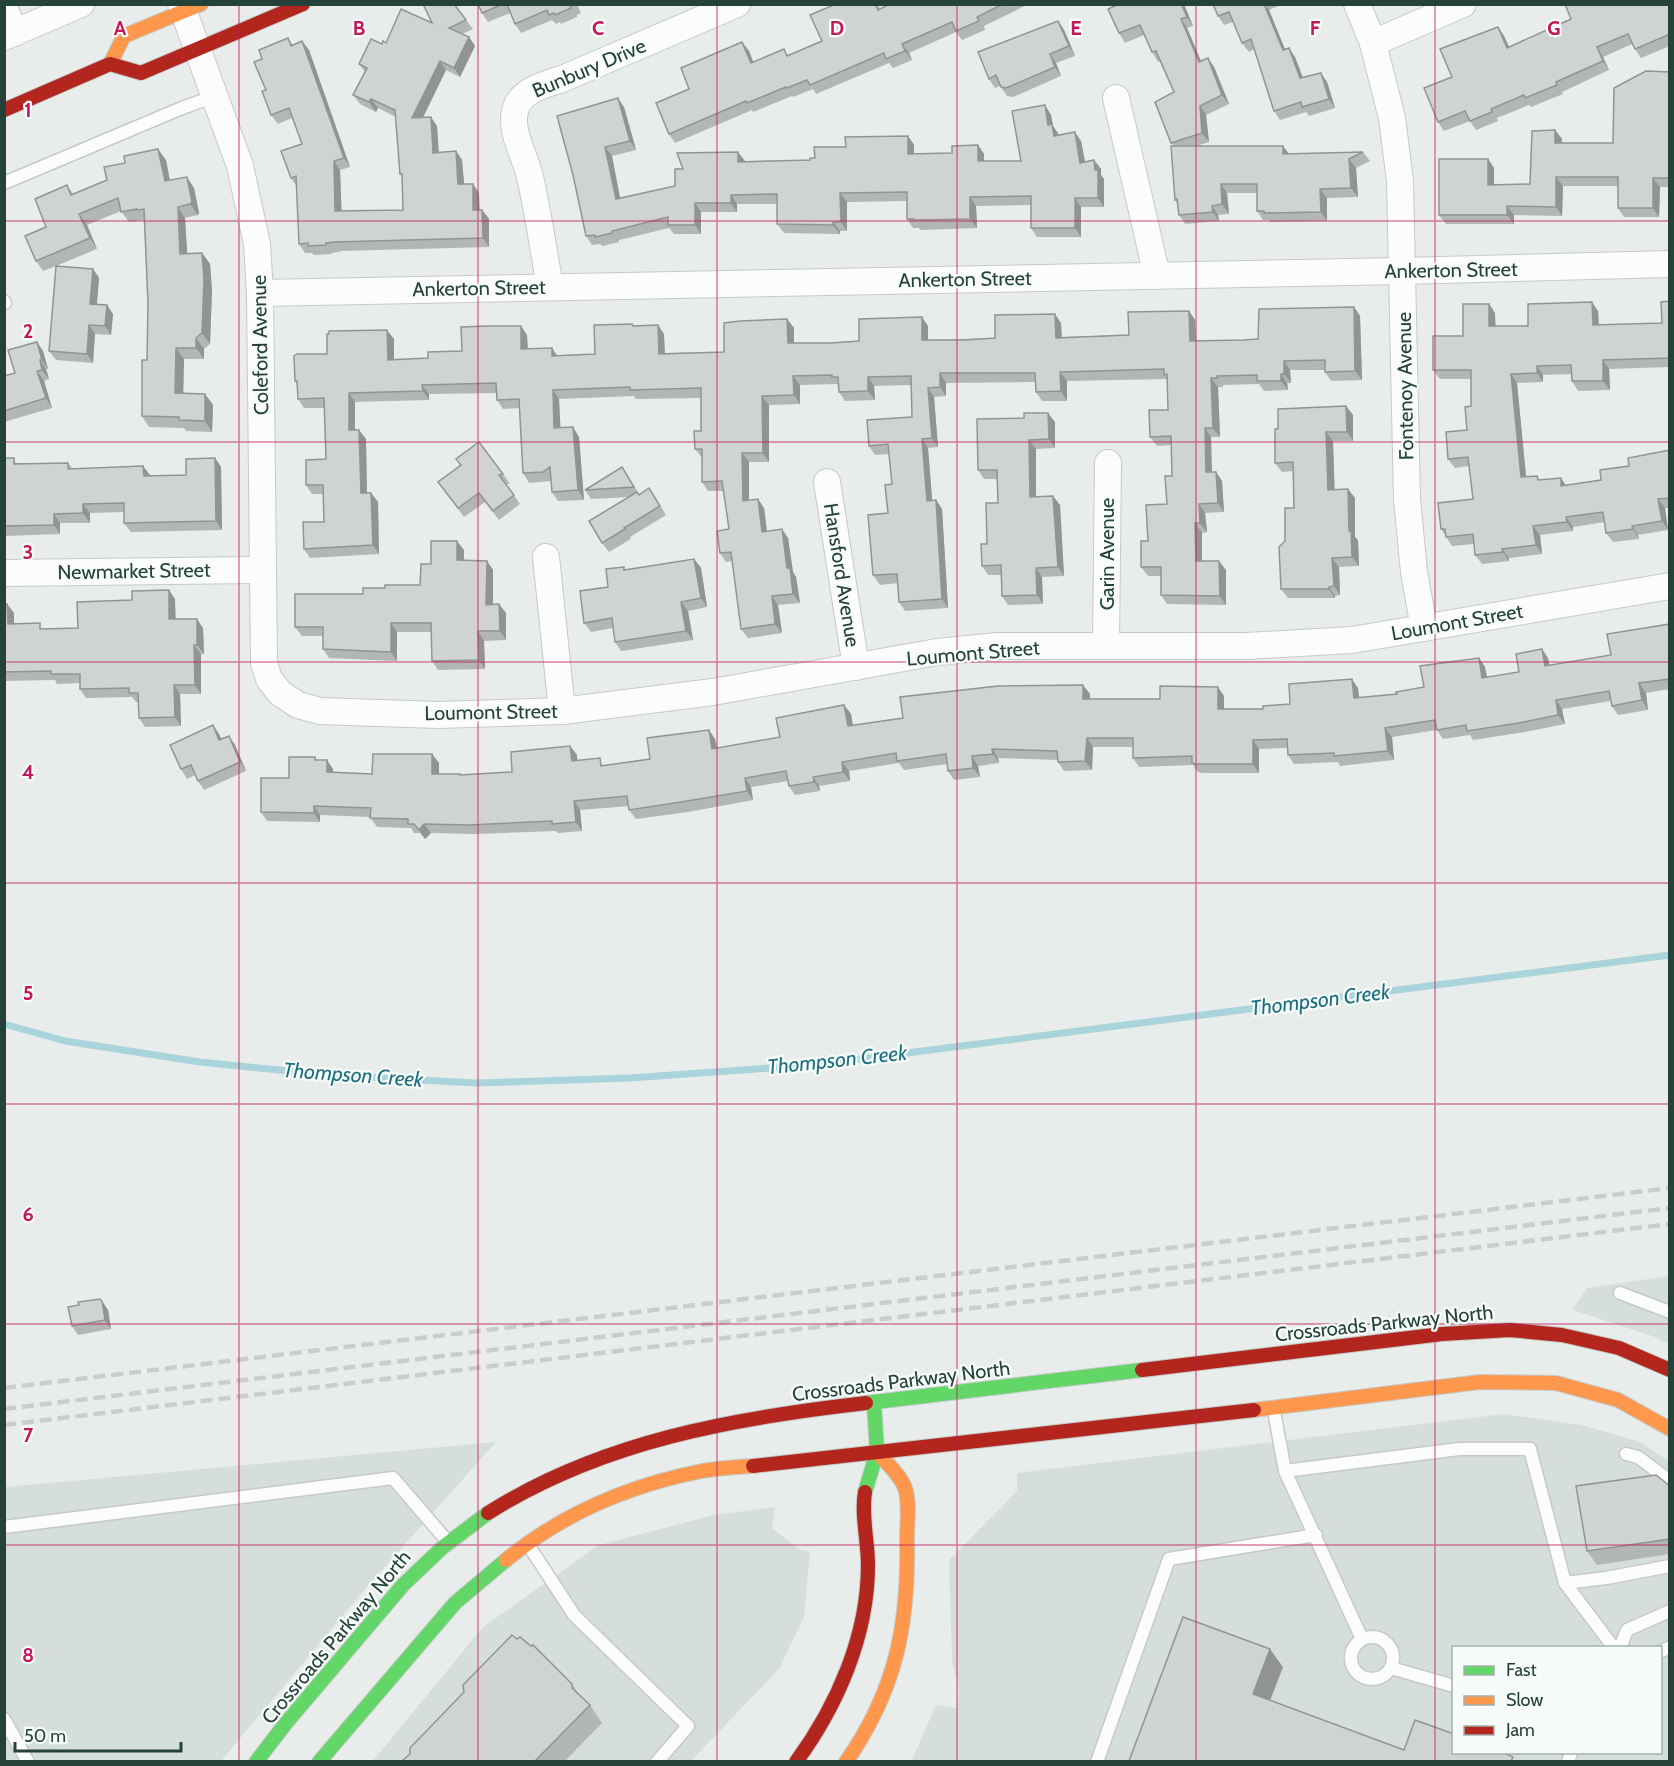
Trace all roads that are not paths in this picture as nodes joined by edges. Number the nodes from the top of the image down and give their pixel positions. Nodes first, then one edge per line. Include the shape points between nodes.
1 (81, 4) edge
2 (303, 4) edge
3 (737, 4) edge
4 (1357, 4) edge
5 (1463, 4) edge
6 (189, 7) edge
7 (4, 8) edge
8 (10, 35) edge
9 (1373, 43) junction
10 (197, 49) junction
11 (110, 64) junction
12 (215, 96) junction
13 (1116, 98) dead end
14 (4, 110) edge
15 (4, 183) edge
16 (1670, 264) edge
17 (1402, 272) junction
18 (1156, 276) junction
19 (550, 286) junction
20 (260, 293) junction
21 (1108, 463) dead end
22 (827, 482) dead end
23 (546, 557) dead end
24 (263, 570) junction
25 (4, 573) edge
26 (1670, 586) edge
27 (1424, 628) junction
28 (1106, 645) junction
29 (856, 667) junction
30 (280, 693) joint
31 (562, 711) junction
32 (1620, 1293) dead end
33 (1670, 1312) edge
34 (1670, 1370) edge
35 (874, 1402) junction
36 (1273, 1402) junction
37 (1670, 1429) edge
38 (877, 1452) junction
39 (1626, 1454) dead end
40 (1285, 1471) junction
41 (1670, 1481) edge
42 (514, 1497) junction
43 (519, 1516) dead end
44 (4, 1527) edge
45 (1316, 1535) junction
46 (526, 1539) junction
47 (448, 1543) junction
48 (1670, 1566) edge
49 (1565, 1583) junction
50 (1670, 1611) edge
51 (1362, 1639) junction
52 (1613, 1646) edge
53 (1620, 1646) edge
54 (1391, 1668) junction
55 (1452, 1685) edge
56 (4, 1719) edge
57 (28, 1761) edge
58 (256, 1761) edge
59 (320, 1761) edge
60 (657, 1761) edge
61 (796, 1761) edge
62 (846, 1761) edge
63 (1097, 1761) edge

1 - 8 street
2 - 10 street
3 - 19 street, Bunbury Drive via 543,85 525,95 515,109 514,124 529,173
4 - 9 street, Fontenoy Avenue
5 - 9 street
6 - 10 street, Coleford Avenue
6 - 11 street via 124,36
7 - 8 street
9 - 17 street, Fontenoy Avenue via 1392,117
10 - 11 street via 141,73
10 - 12 street, Coleford Avenue
11 - 14 street
12 - 15 lane
12 - 20 street, Coleford Avenue via 248,201 257,244
13 - 18 street
16 - 17 street, Ankerton Street
17 - 18 street, Ankerton Street
17 - 27 street, Fontenoy Avenue via 1407,499
18 - 19 street, Ankerton Street
19 - 20 street, Ankerton Street
20 - 24 street, Coleford Avenue
21 - 28 street, Garin Avenue
22 - 29 street, Hansford Avenue
23 - 31 street
24 - 25 street, Newmarket Street
24 - 30 street, Coleford Avenue via 264,663 269,679
26 - 27 street, Loumont Street
27 - 28 street, Loumont Street via 1352,640 1278,644
28 - 29 street, Loumont Street via 998,646
29 - 31 street, Loumont Street via 713,692
30 - 31 street, Loumont Street via 298,705 320,711 438,715
32 - 33 lane
34 - 35 street, Crossroads Parkway North via 1619,1348 1562,1335 1510,1330 1443,1334 1268,1361
35 - 38 street
35 - 42 street, Crossroads Parkway North via 746,1420 642,1443 592,1460
36 - 37 street via 1480,1382 1556,1383 1618,1400
36 - 38 street
36 - 40 lane
38 - 46 street via 703,1471 616,1496
38 - 61 street via 864,1494 868,1567 862,1622 839,1692
38 - 62 street via 905,1485 908,1545 903,1632 895,1668 877,1713
39 - 41 lane via 1638,1457
40 - 45 lane
40 - 49 lane via 1459,1449 1530,1449
42 - 43 street
42 - 47 street, Crossroads Parkway North
44 - 47 lane via 393,1478
45 - 51 lane
45 - 63 lane via 1169,1559
46 - 59 street via 455,1603
46 - 60 lane via 574,1615 688,1726
47 - 58 street, Crossroads Parkway North via 428,1558 389,1600
48 - 49 lane
49 - 52 lane
50 - 53 lane via 1627,1630
51 - 54 lane via 1376,1636 1388,1643 1394,1655
51 - 54 lane via 1351,1656 1360,1675 1373,1679
54 - 55 lane
56 - 57 lane

